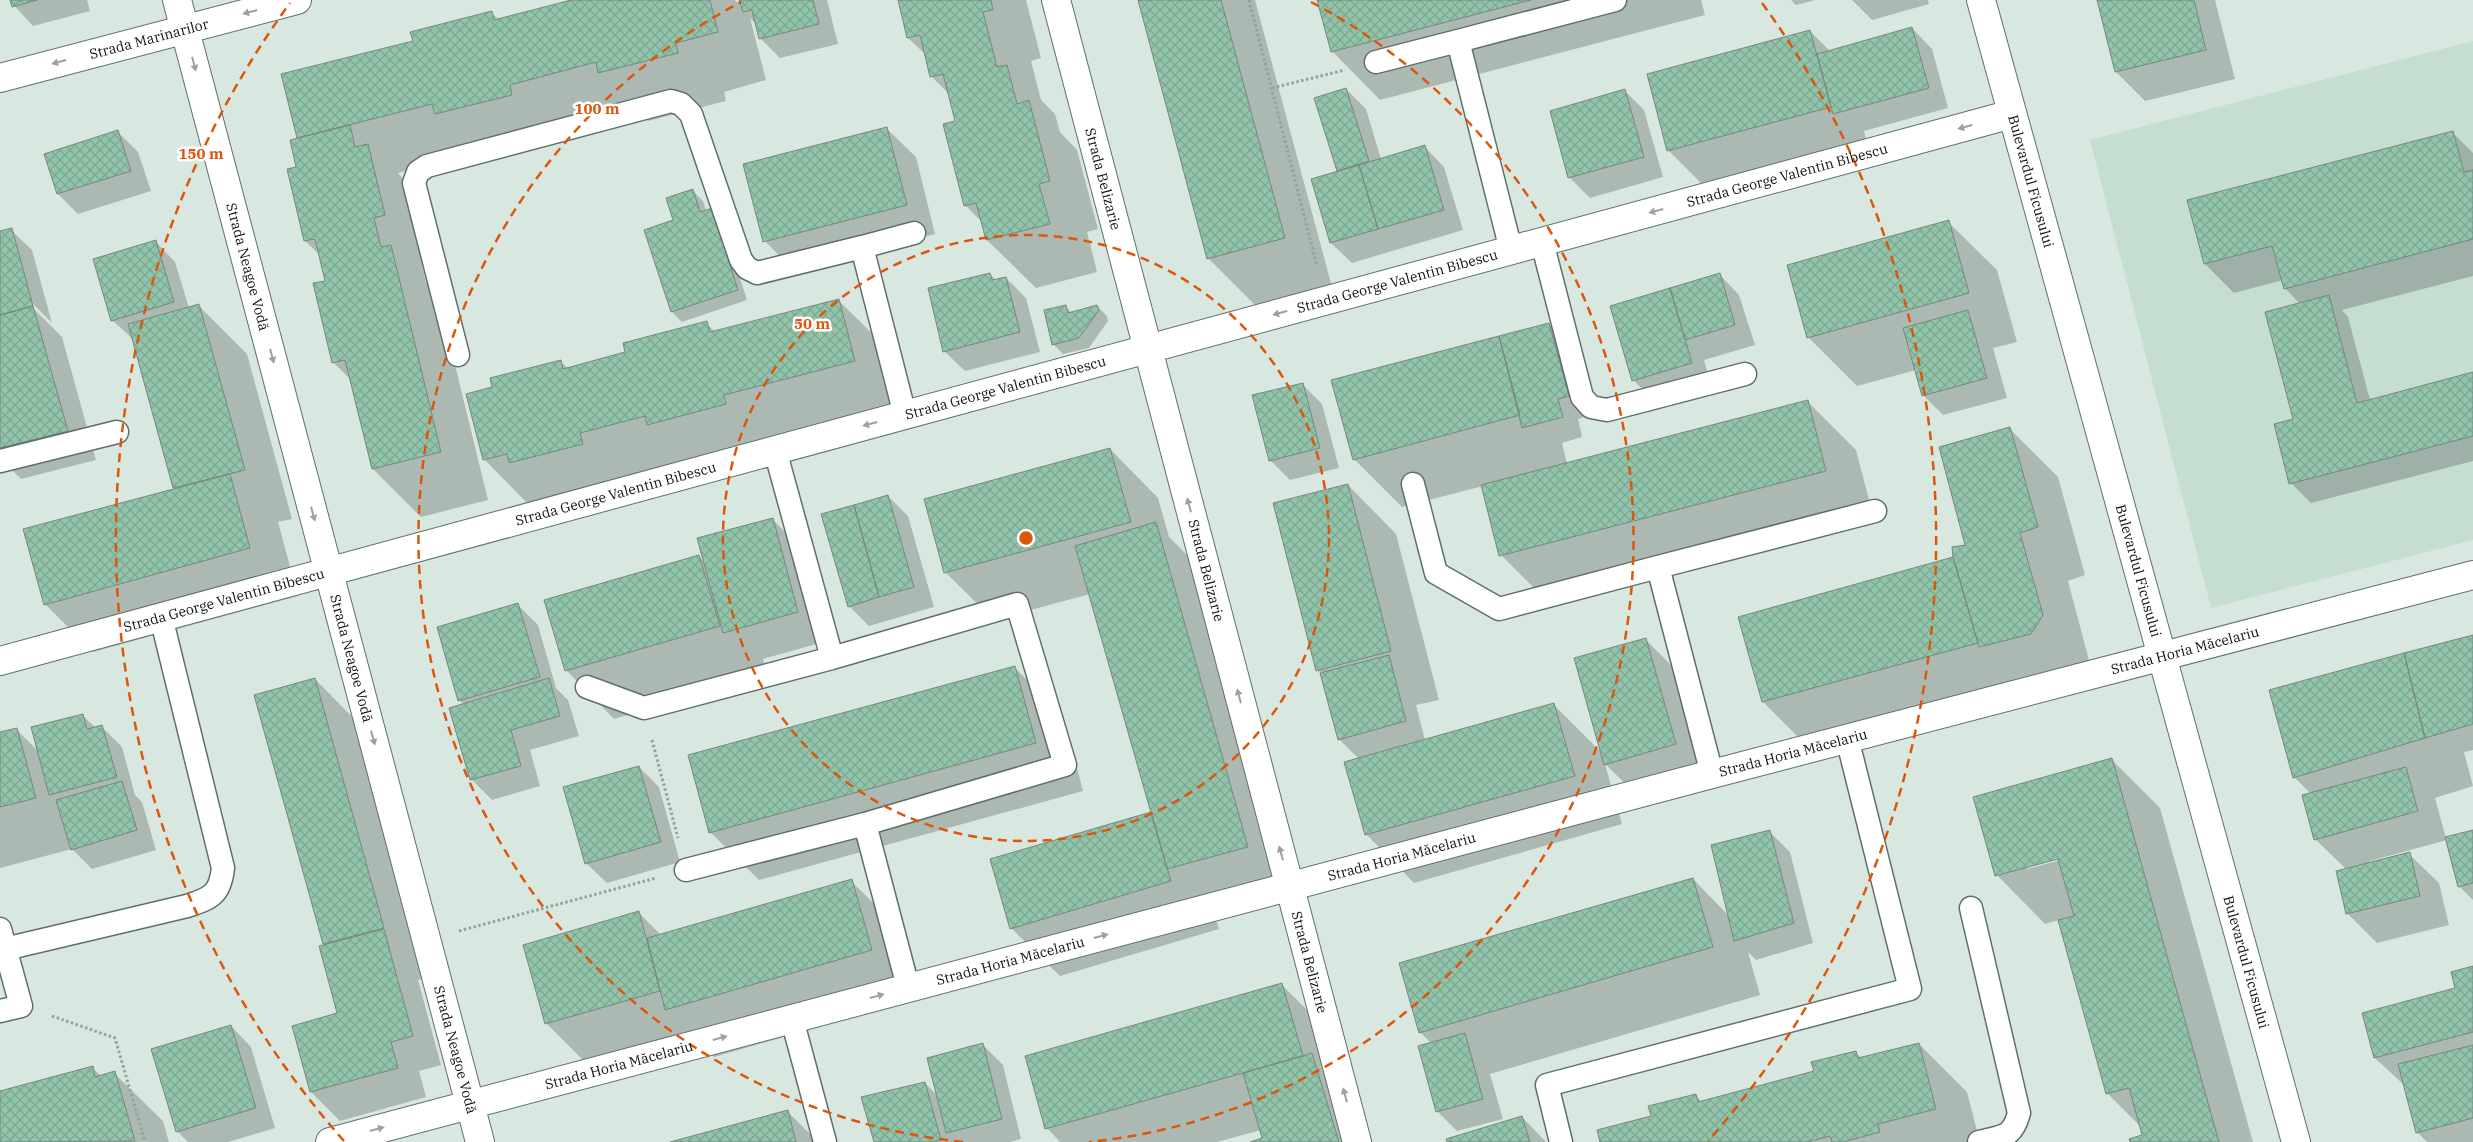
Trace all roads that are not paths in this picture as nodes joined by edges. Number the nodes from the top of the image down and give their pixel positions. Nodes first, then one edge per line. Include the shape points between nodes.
1 (177, 0) edge
2 (297, 0) edge
3 (1056, 0) edge
4 (1615, 0) edge
5 (1981, 0) edge
6 (185, 29) junction
7 (1458, 41) junction
8 (1376, 62) road end
9 (0, 78) edge
10 (2012, 114) junction
11 (914, 233) dead end
12 (1542, 242) junction
13 (862, 247) junction
14 (1511, 250) junction
15 (1148, 349) junction
16 (458, 355) dead end
17 (1745, 374) dead end
18 (905, 415) junction
19 (117, 432) dead end
20 (775, 450) junction
21 (0, 461) edge
22 (1413, 484) dead end
23 (1875, 511) dead end
24 (1658, 567) junction
25 (329, 571) junction
26 (2466, 583) edge
27 (161, 617) junction
28 (2161, 657) junction
29 (832, 658) junction
30 (0, 661) edge
31 (587, 687) dead end
32 (1847, 738) junction
33 (1712, 774) junction
34 (865, 824) junction
35 (686, 870) road end
36 (1290, 886) junction
37 (1971, 908) dead end
38 (3, 939) edge
39 (908, 988) junction
40 (10, 1008) edge
41 (792, 1019) junction
42 (470, 1105) junction
43 (330, 1142) edge
44 (480, 1142) edge
45 (826, 1142) edge
46 (1357, 1142) edge
47 (1561, 1142) edge
48 (1979, 1142) edge
49 (2296, 1142) edge

1 - 6 street, Strada Neagoe Vodă
2 -> 6 street, Strada Marinarilor
3 - 15 street, Strada Belizarie
4 - 7 lane
5 - 10 street, Bulevardul Ficusului
6 -> 9 street, Strada Marinarilor
6 -> 25 street, Strada Neagoe Vodă
7 - 8 lane
7 - 14 lane
10 -> 12 street, Strada George Valentin Bibescu
10 - 28 street, Bulevardul Ficusului
11 - 13 lane
12 - 14 street, Strada George Valentin Bibescu
12 - 17 lane via 1582,397 1592,407 1607,410
13 - 16 lane via 757,273 747,268 740,260 691,114 681,104 671,101 426,166 418,172 414,183
13 - 18 lane
14 -> 15 street, Strada George Valentin Bibescu
15 - 18 street, Strada George Valentin Bibescu
36 -> 15 street, Strada Belizarie
18 -> 20 street, Strada George Valentin Bibescu
19 - 21 lane
20 - 25 street, Strada George Valentin Bibescu
20 - 29 lane
22 - 24 lane via 1436,573 1499,609
23 - 24 lane
24 - 33 lane
25 - 27 street, Strada George Valentin Bibescu
25 -> 42 street, Strada Neagoe Vodă
26 - 28 street, Strada Horia Măcelariu
27 - 30 street, Strada George Valentin Bibescu
27 - 38 lane via 223,868 221,886 208,900 187,906
28 - 32 street, Strada Horia Măcelariu
28 - 49 street, Bulevardul Ficusului
29 - 31 lane via 644,708
29 - 34 lane via 1017,604 1065,765
32 - 33 street, Strada Horia Măcelariu
32 - 47 lane via 1910,989 1546,1085
33 - 36 street, Strada Horia Măcelariu
34 - 35 lane
34 - 39 lane
39 -> 36 street, Strada Horia Măcelariu
46 -> 36 street, Strada Belizarie
37 - 48 lane via 2018,1113 2009,1134
38 - 40 lane
41 -> 39 street, Strada Horia Măcelariu
42 -> 41 street, Strada Horia Măcelariu
41 - 45 lane
43 -> 42 street, Strada Horia Măcelariu
42 - 44 street, Strada Neagoe Vodă

